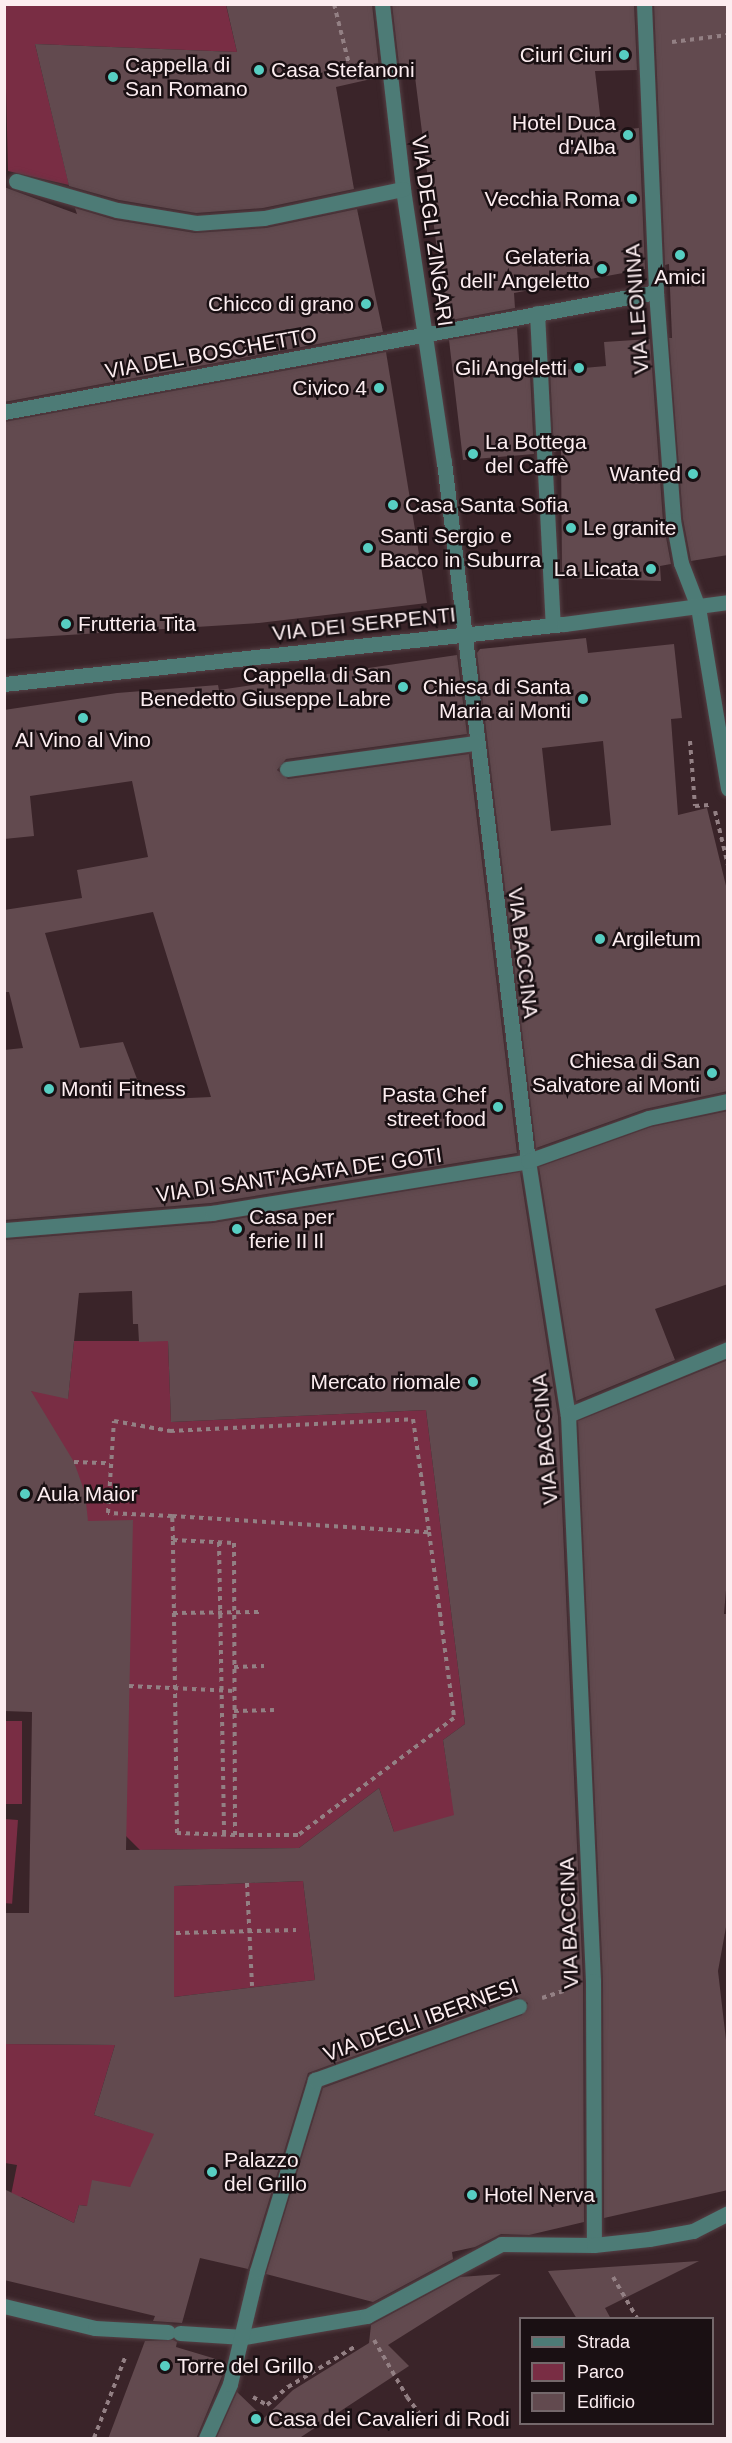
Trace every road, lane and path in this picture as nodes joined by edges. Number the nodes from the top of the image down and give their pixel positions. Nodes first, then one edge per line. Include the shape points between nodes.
1 (334, 4) edge
2 (381, 4) edge
3 (644, 4) edge
4 (728, 35) edge
5 (683, 38) dead end
6 (350, 68) dead end
7 (16, 181) dead end
8 (403, 189) junction
9 (656, 292) junction
10 (537, 313) junction
11 (425, 334) junction
12 (4, 412) edge
13 (728, 602) edge
14 (698, 607) junction
15 (553, 626) junction
16 (462, 635) junction
17 (4, 684) edge
18 (475, 743) junction
19 (287, 769) dead end
20 (728, 789) edge
21 (728, 1101) edge
22 (528, 1161) junction
23 (4, 1230) edge
24 (728, 1348) edge
25 (568, 1414) junction
26 (74, 1462) dead end
27 (110, 1463) junction
28 (172, 1516) junction
29 (429, 1532) junction
30 (172, 1540) junction
31 (219, 1542) junction
32 (260, 1612) dead end
33 (173, 1613) junction
34 (222, 1613) junction
35 (234, 1613) junction
36 (264, 1666) dead end
37 (234, 1667) junction
38 (129, 1686) dead end
39 (175, 1688) junction
40 (234, 1690) junction
41 (221, 1691) junction
42 (274, 1710) dead end
43 (234, 1711) junction
44 (224, 1834) junction
45 (235, 1834) junction
46 (247, 1883) dead end
47 (296, 1930) dead end
48 (250, 1932) junction
49 (176, 1933) dead end
50 (593, 1981) junction
51 (252, 1986) dead end
52 (519, 2006) joint
53 (728, 2213) edge
54 (594, 2245) junction
55 (613, 2277) dead end
56 (4, 2306) edge
57 (636, 2317) edge
58 (135, 2331) junction
59 (244, 2337) junction
60 (380, 2350) dead end
61 (345, 2353) dead end
62 (250, 2394) dead end
63 (428, 2425) dead end
64 (94, 2439) edge
65 (206, 2439) edge

1 - 6 path
2 - 8 street, VIA DEGLI ZINGARI
3 - 9 street, VIA LEONINA
4 - 5 path
7 - 8 street via 117,210 196,223 264,218
8 - 11 street, VIA DEGLI ZINGARI
9 - 10 street, VIA DEL BOSCHETTO
9 - 14 street, VIA LEONINA via 673,520 681,563
10 - 11 street, VIA DEL BOSCHETTO
10 - 15 street
11 - 12 street, VIA DEL BOSCHETTO
11 - 16 street, VIA DEGLI ZINGARI via 444,462
13 - 14 street, VIA DEI SERPENTI
14 - 15 street, VIA DEI SERPENTI
14 - 20 street, VIA LEONINA
15 - 16 street, VIA DEI SERPENTI
16 - 17 street, VIA DEI SERPENTI
16 - 18 street, VIA BACCINA
18 - 19 street
18 - 22 street, VIA BACCINA
21 - 22 street, VIA DI SANT'AGATA DE' GOTI via 648,1118
22 - 23 street, VIA DI SANT'AGATA DE' GOTI via 212,1213
22 - 25 street, VIA BACCINA
24 - 25 street
25 - 50 street, VIA BACCINA
26 - 27 path
27 - 28 path via 108,1513
27 - 29 path via 114,1421 170,1431 414,1419
28 - 29 path
28 - 30 path
29 - 45 path via 454,1718 298,1835
30 - 31 path
30 - 33 path
31 - 34 path
31 - 35 path via 234,1543
32 - 35 path
33 - 34 path
33 - 39 path
34 - 35 path
34 - 41 path
35 - 37 path
36 - 37 path
37 - 40 path
38 - 39 path
39 - 41 path
39 - 44 path via 177,1833
40 - 41 path
40 - 43 path
41 - 44 path
42 - 43 path
43 - 45 path
44 - 45 path
46 - 48 path
47 - 48 path
48 - 49 path
48 - 51 path
50 - 52 path, VIA DEGLI IBERNESI
50 - 54 street, VIA BACCINA
52 - 59 street, VIA DEGLI IBERNESI via 315,2080 257,2271
53 - 54 street via 693,2231
54 - 59 street via 501,2244 367,2316
55 - 57 path
56 - 58 street via 95,2328
58 - 59 street
58 - 64 path
59 - 65 street via 230,2384
60 - 63 path
61 - 62 path via 288,2387 267,2405

